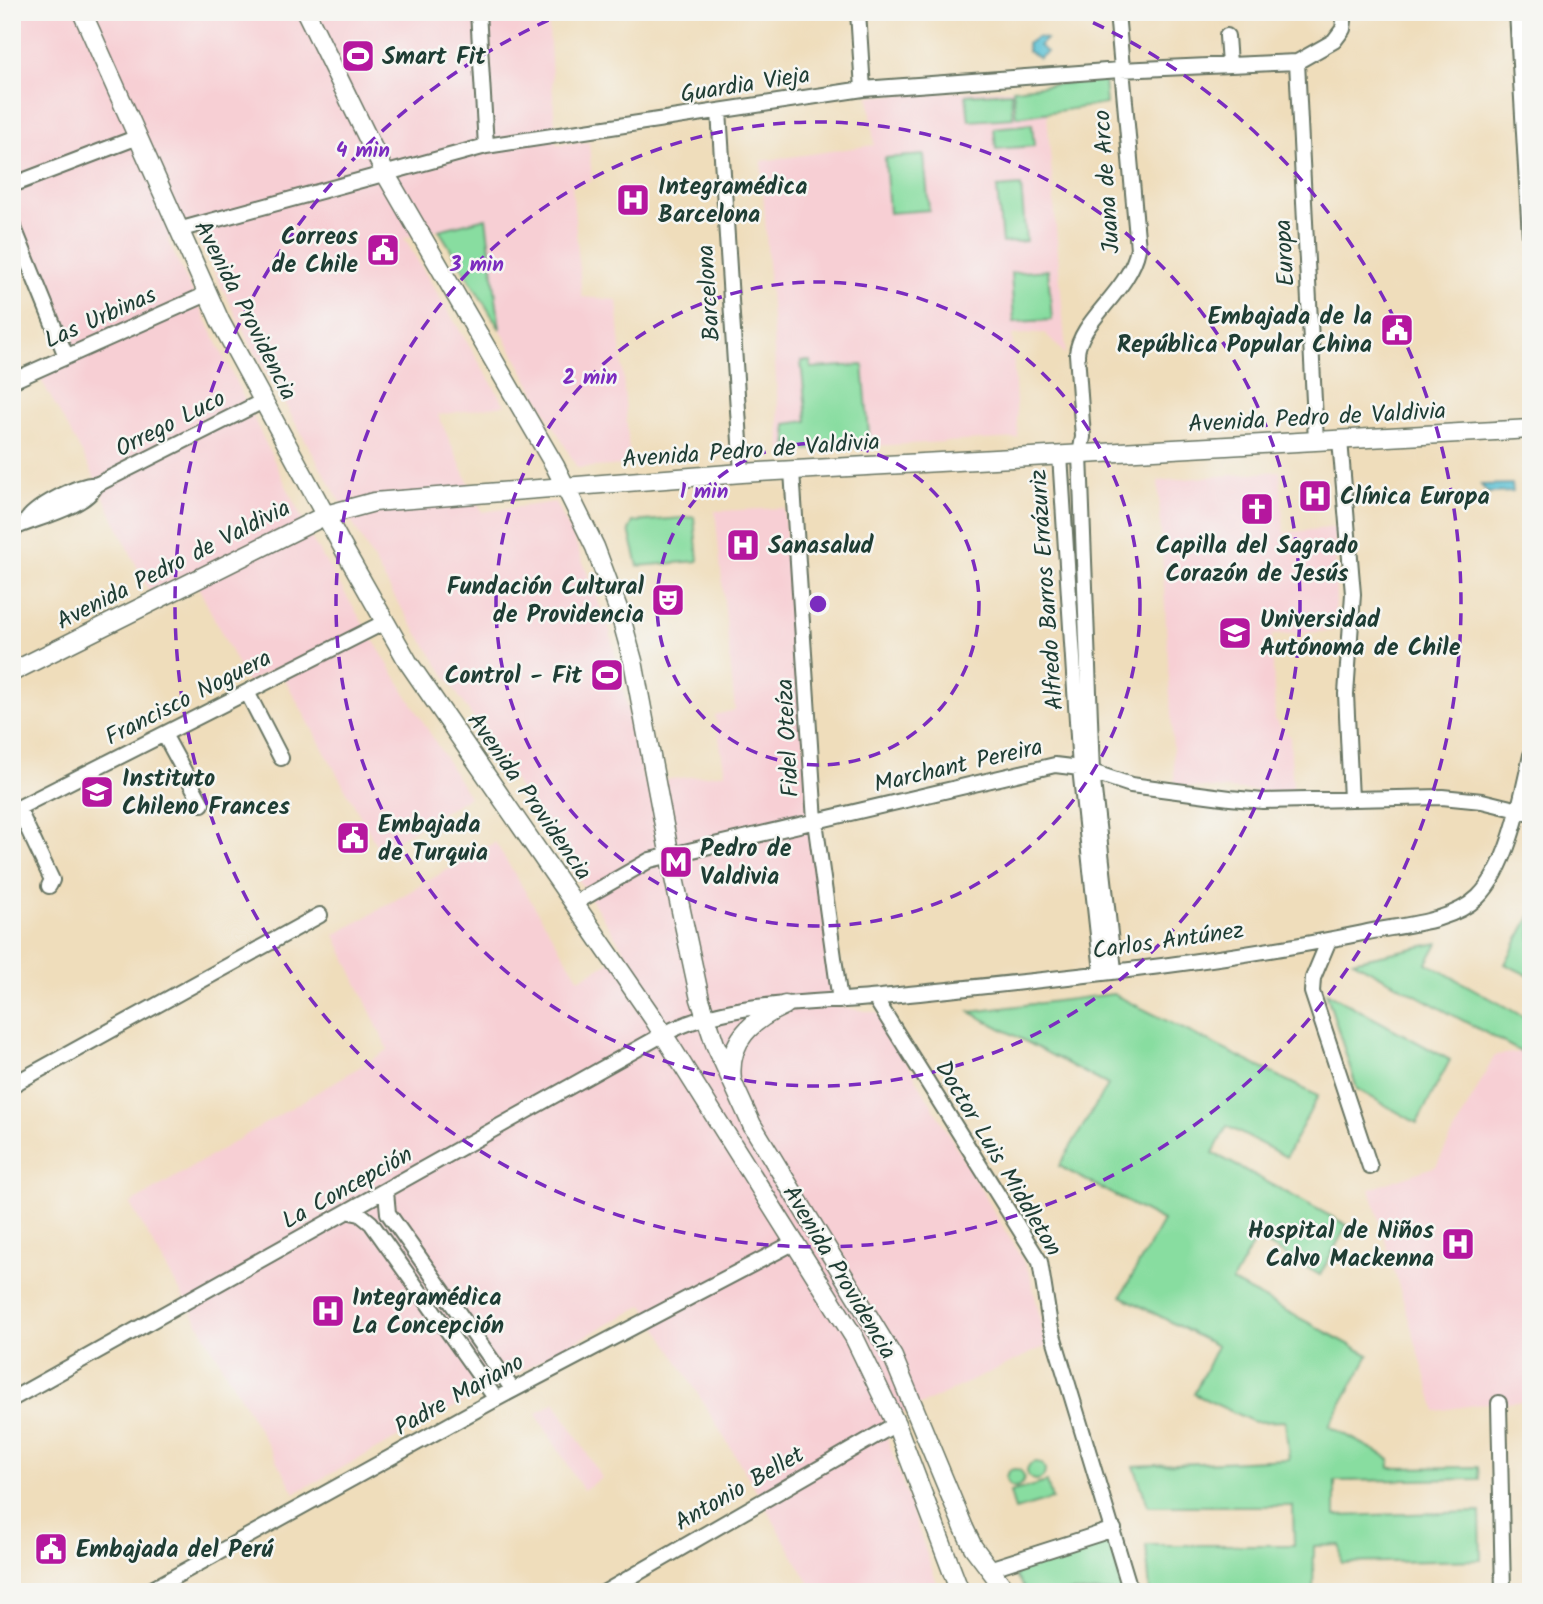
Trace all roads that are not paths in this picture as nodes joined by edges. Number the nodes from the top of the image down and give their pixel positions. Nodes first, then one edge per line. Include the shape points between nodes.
1 (82, 12) edge
2 (306, 12) edge
3 (478, 12) edge
4 (858, 12) edge
5 (1117, 12) edge
6 (1345, 12) edge
7 (1517, 12) edge
8 (1227, 37) dead end
9 (1297, 62) junction
10 (1228, 64) junction
11 (1120, 70) junction
12 (863, 89) junction
13 (719, 111) junction
14 (138, 137) junction
15 (486, 146) junction
16 (384, 173) junction
17 (12, 185) edge
18 (12, 223) edge
19 (178, 230) junction
20 (1531, 254) edge
21 (207, 294) junction
22 (66, 356) junction
23 (12, 381) edge
24 (263, 401) junction
25 (1531, 429) edge
26 (1339, 440) junction
27 (1316, 441) junction
28 (1080, 454) junction
29 (1060, 456) junction
30 (792, 471) junction
31 (742, 473) junction
32 (566, 487) junction
33 (326, 515) junction
34 (19, 526) edge
35 (385, 622) junction
36 (12, 672) edge
37 (247, 692) junction
38 (165, 736) junction
39 (1531, 755) edge
40 (281, 758) dead end
41 (1086, 770) junction
42 (1351, 799) junction
43 (202, 804) dead end
44 (15, 810) edge
45 (1524, 811) edge
46 (815, 821) junction
47 (669, 855) junction
48 (49, 886) dead end
49 (575, 903) junction
50 (320, 915) dead end
51 (1329, 940) junction
52 (1108, 971) junction
53 (875, 998) junction
54 (840, 1001) junction
55 (785, 1005) junction
56 (705, 1016) junction
57 (664, 1034) junction
58 (12, 1085) edge
59 (734, 1091) junction
60 (1370, 1167) dead end
61 (386, 1192) junction
62 (350, 1212) junction
63 (399, 1230) junction
64 (384, 1240) junction
65 (795, 1242) junction
66 (513, 1390) junction
67 (12, 1399) edge
68 (496, 1399) junction
69 (1499, 1403) dead end
70 (896, 1424) junction
71 (1114, 1529) junction
72 (989, 1569) junction
73 (147, 1592) edge
74 (605, 1592) edge
75 (960, 1592) edge
76 (1007, 1592) edge
77 (1131, 1592) edge
78 (1503, 1592) edge

1 - 14 main road, Avenida Providencia
2 - 16 main road
3 - 15 street
4 - 12 street
5 - 11 street, Juana de Arco
6 - 9 street, Guardia Vieja via 1343,29 1327,47
7 - 20 street
8 - 10 street
9 - 10 street, Guardia Vieja
9 - 27 street, Europa
10 - 11 street, Guardia Vieja
11 - 12 street, Guardia Vieja
11 - 28 street, Juana de Arco via 1138,249 1130,274 1078,343
12 - 13 street, Guardia Vieja
13 - 15 street, Guardia Vieja
13 - 31 street, Barcelona
14 - 17 street
14 - 19 main road, Avenida Providencia
15 - 16 street, Guardia Vieja
16 - 19 street, Guardia Vieja
16 - 32 main road
18 - 22 street
19 - 21 main road, Avenida Providencia
21 - 22 street, Las Urbinas
21 - 24 main road, Avenida Providencia
22 - 23 street, Las Urbinas
24 - 33 main road, Avenida Providencia
24 - 34 street, Orrego Luco via 96,485 87,496
25 - 26 main road, Avenida Pedro de Valdivia
26 - 27 main road, Avenida Pedro de Valdivia
26 - 42 street via 1353,594 1346,694
27 - 28 main road, Avenida Pedro de Valdivia
28 - 29 main road, Avenida Pedro de Valdivia
28 - 41 street, Alfredo Barros Errázuriz
29 - 30 main road, Avenida Pedro de Valdivia
29 - 41 street, Alfredo Barros Errázuriz
30 - 31 main road, Avenida Pedro de Valdivia
30 - 46 street, Fidel Oteíza
31 - 32 main road, Avenida Pedro de Valdivia
32 - 33 main road, Avenida Pedro de Valdivia via 374,502
32 - 47 main road via 596,547 620,614
33 - 35 main road, Avenida Providencia
33 - 36 main road, Avenida Pedro de Valdivia
35 - 37 street, Francisco Noguera
35 - 49 main road, Avenida Providencia
37 - 38 street, Francisco Noguera
37 - 40 street
38 - 43 street
38 - 44 street, Francisco Noguera
39 - 45 street, Carlos Antúnez
41 - 42 street, Marchant Pereira via 1130,785 1219,797
41 - 46 street, Marchant Pereira via 1066,765 1041,767
41 - 52 street, Alfredo Barros Errázuriz
42 - 45 street, Marchant Pereira via 1442,797
44 - 48 street via 52,880
45 - 51 street, Carlos Antúnez via 1488,886 1467,905 1444,916
46 - 47 street, Marchant Pereira
46 - 54 street, Fidel Oteíza
47 - 49 street, Marchant Pereira via 635,867
47 - 56 main road
49 - 57 main road, Avenida Providencia
50 - 58 street
51 - 52 street, Carlos Antúnez
51 - 60 street via 1312,992
52 - 53 street, Carlos Antúnez
53 - 54 street, Carlos Antúnez
53 - 71 street, Doctor Luis Middleton via 1040,1262 1049,1325
54 - 55 street, Carlos Antúnez
55 - 56 street, Carlos Antúnez
55 - 59 main road via 759,1018 740,1039 731,1064
56 - 57 street, La Concepción
56 - 59 main road
57 - 61 street, La Concepción
57 - 65 main road, Avenida Providencia
59 - 72 main road via 893,1357 964,1528
61 - 62 street, La Concepción
61 - 63 street via 385,1206
62 - 64 street via 366,1217
62 - 67 street, La Concepción
63 - 64 street via 387,1228
63 - 66 street
64 - 68 street
65 - 66 street, Padre Mariano
65 - 70 main road, Avenida Providencia via 854,1337
66 - 68 street, Padre Mariano
68 - 73 street, Padre Mariano
69 - 78 street
70 - 74 street, Antonio Bellet
70 - 75 main road, Avenida Providencia
71 - 72 street
71 - 77 street, Doctor Luis Middleton
72 - 76 main road

